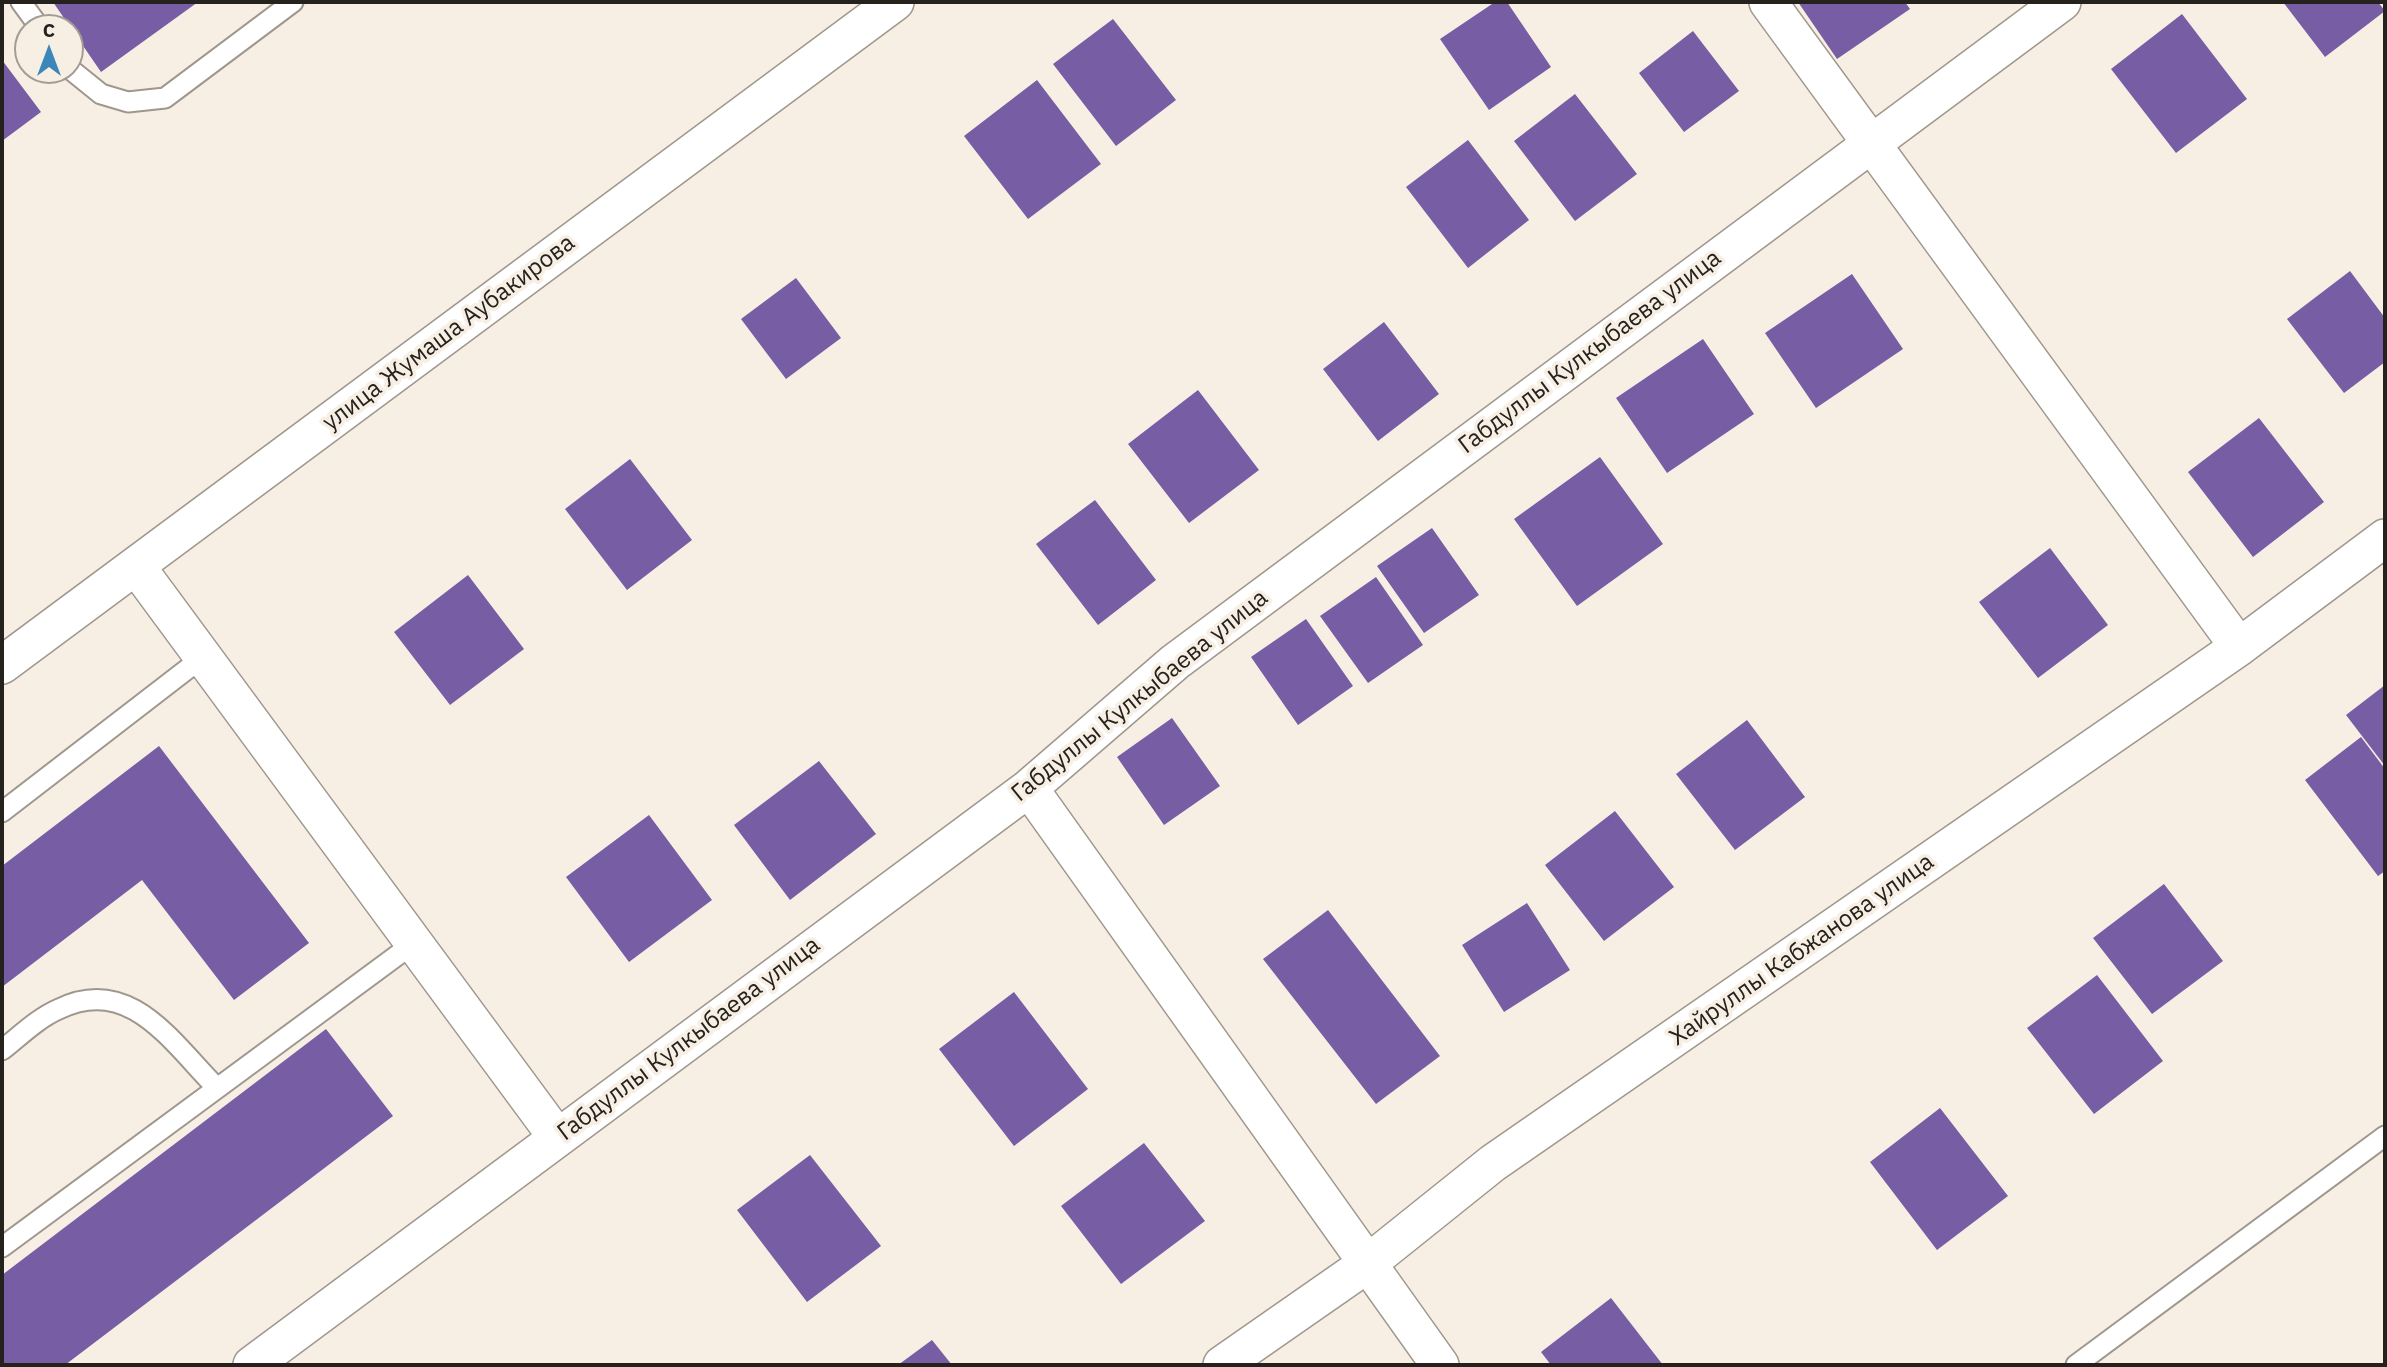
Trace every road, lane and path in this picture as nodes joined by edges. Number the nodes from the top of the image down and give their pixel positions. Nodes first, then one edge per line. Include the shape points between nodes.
1 (293, 2) edge
2 (895, 2) edge
3 (1768, 2) edge
4 (2062, 2) edge
5 (84, 80) edge
6 (1872, 142) junction
7 (2385, 538) edge
8 (136, 566) junction
9 (2239, 647) junction
10 (203, 657) junction
11 (2, 665) edge
12 (1029, 788) junction
13 (2, 812) edge
14 (414, 943) junction
15 (2, 1050) edge
16 (217, 1088) junction
17 (2385, 1136) edge
18 (557, 1137) junction
19 (2, 1247) edge
20 (1367, 1264) junction
21 (252, 1365) edge
22 (1222, 1365) edge
23 (1440, 1365) edge
24 (2076, 1365) edge

1 - 5 lane via 165,98 128,102 101,94
2 - 8 street, улица Жумаша Аубакирова
3 - 6 street
4 - 6 street, Габдуллы Кулкыбаева улица
6 - 9 street
6 - 12 street, Габдуллы Кулкыбаева улица via 1175,662
7 - 9 street, Хайруллы Кабжанова улица
8 - 10 street
8 - 11 street, улица Жумаша Аубакирова
9 - 20 street, Хайруллы Кабжанова улица via 1493,1163
10 - 13 lane
10 - 14 street
12 - 18 street, Габдуллы Кулкыбаева улица
12 - 20 street
14 - 16 lane
14 - 18 street
15 - 16 lane via 56,1010 82,999 114,999 140,1011
16 - 19 lane
17 - 24 lane
18 - 21 street, Габдуллы Кулкыбаева улица
20 - 22 street, Хайруллы Кабжанова улица
20 - 23 street

